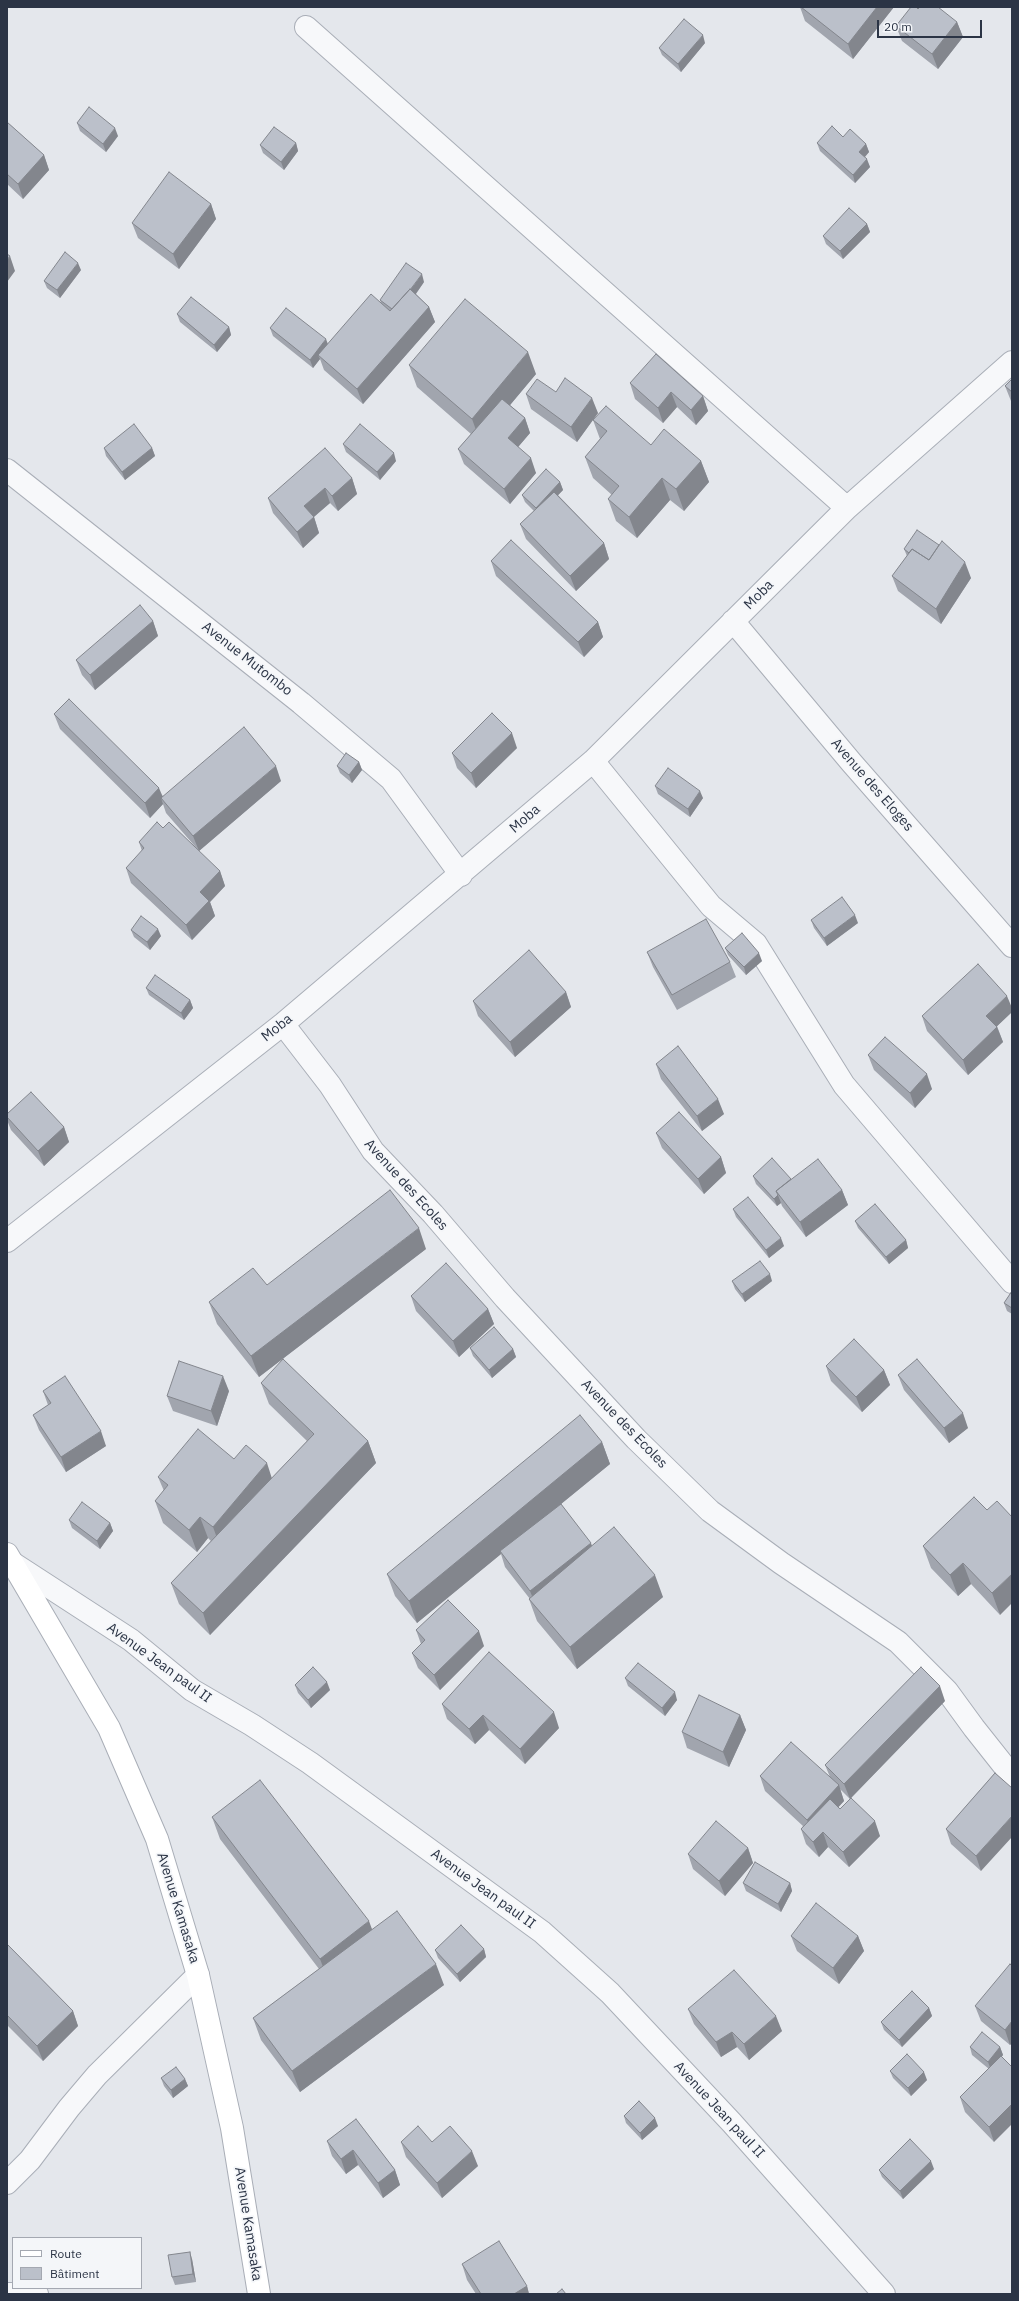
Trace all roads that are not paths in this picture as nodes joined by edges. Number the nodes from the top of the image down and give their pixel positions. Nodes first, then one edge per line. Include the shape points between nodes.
1 (306, 26) dead end
2 (1012, 362) edge
3 (7, 470) edge
4 (847, 508) junction
5 (733, 622) junction
6 (594, 761) junction
7 (461, 875) junction
8 (1012, 946) edge
9 (283, 1024) junction
10 (7, 1241) edge
11 (1012, 1282) edge
12 (10, 1559) edge
13 (1012, 1776) edge
14 (198, 1975) junction
15 (7, 2183) edge
16 (7, 2294) edge
17 (38, 2294) edge
18 (259, 2294) edge
19 (884, 2294) edge

1 - 4 street
2 - 4 street, Moba
3 - 7 street, Avenue Mutombo via 301,702 391,779
4 - 5 street, Moba
5 - 6 street, Moba
5 - 8 street, Avenue des Eloges
6 - 7 street, Moba
6 - 11 street via 711,906 756,944 844,1085
7 - 9 street, Moba
9 - 10 street, Moba
9 - 13 street, Avenue des Ecoles via 330,1085 373,1151 636,1439 710,1511 781,1563 898,1642 947,1690
12 - 14 street, Avenue Kamasaka via 112,1735 157,1839
12 - 19 street, Avenue Jean paul II via 131,1640 192,1690 310,1763 542,1932 616,1998 732,2123
14 - 15 street via 97,2075 68,2108 30,2160
14 - 18 street, Avenue Kamasaka via 232,2128
16 - 17 street

